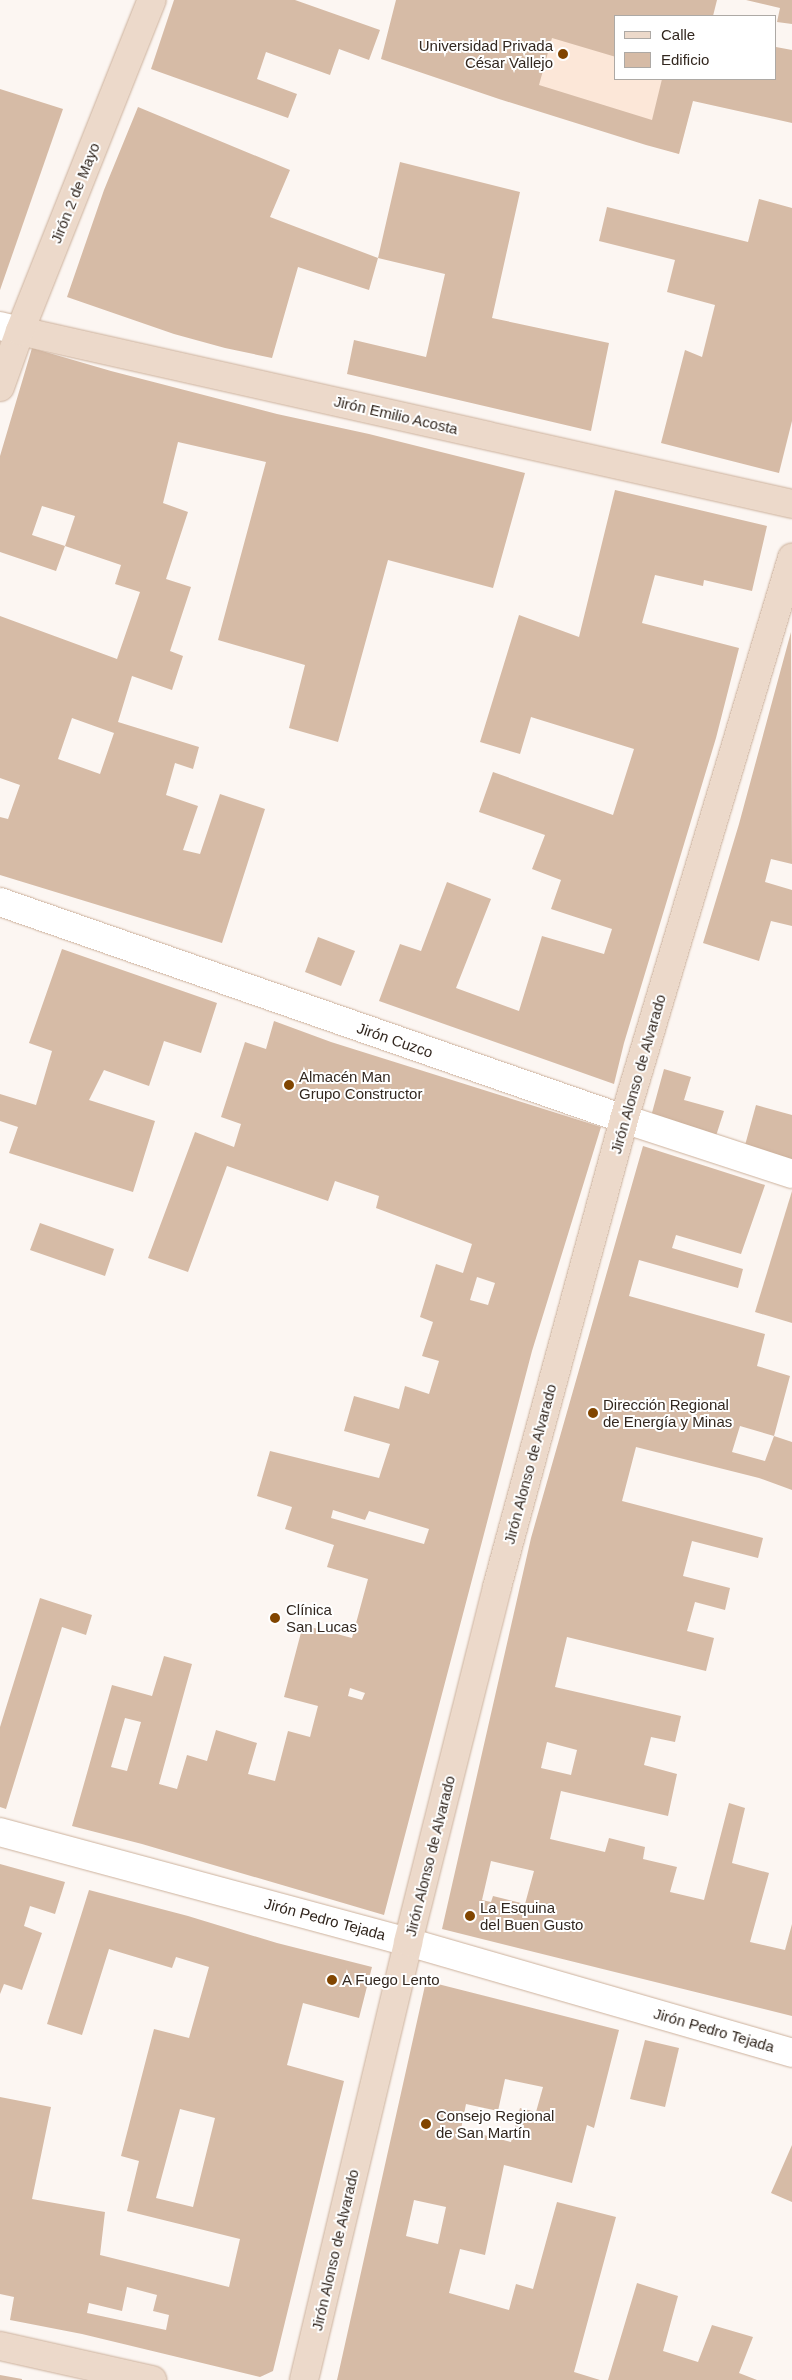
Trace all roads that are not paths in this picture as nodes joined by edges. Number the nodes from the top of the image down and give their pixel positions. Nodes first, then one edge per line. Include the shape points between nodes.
1 (152, 0) edge
2 (10, 328) edge
3 (0, 388) edge
4 (792, 504) edge
5 (792, 558) edge
6 (0, 902) edge
7 (624, 1120) junction
8 (792, 1174) edge
9 (0, 1832) edge
10 (408, 1942) junction
11 (792, 2052) edge
12 (0, 2346) edge
13 (152, 2380) edge
14 (304, 2380) edge

1 - 2 main road, Jirón 2 de Mayo
2 - 3 main road, Jirón 2 de Mayo
2 - 4 main road, Jirón Emilio Acosta
5 - 7 main road, Jirón Alonso de Alvarado
6 - 7 street, Jirón Cuzco
7 - 8 street, Jirón Cuzco
7 - 10 main road, Jirón Alonso de Alvarado via 497,1587
9 - 10 street, Jirón Pedro Tejada
10 - 11 street, Jirón Pedro Tejada
10 - 14 main road, Jirón Alonso de Alvarado
12 - 13 main road

